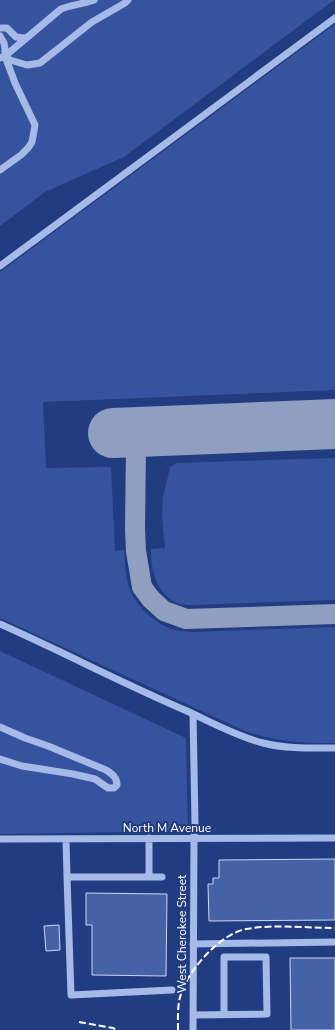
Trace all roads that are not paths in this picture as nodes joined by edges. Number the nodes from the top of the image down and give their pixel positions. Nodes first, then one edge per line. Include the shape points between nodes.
1 (94, 0) edge
2 (128, 0) edge
3 (335, 18) edge
4 (0, 28) edge
5 (0, 36) edge
6 (25, 38) junction
7 (2, 57) edge
8 (0, 170) edge
9 (0, 266) edge
10 (0, 624) edge
11 (193, 714) junction
12 (0, 727) edge
13 (335, 748) edge
14 (0, 759) edge
15 (149, 838) junction
16 (335, 838) edge
17 (0, 839) edge
18 (66, 839) junction
19 (194, 839) junction
20 (68, 877) junction
21 (149, 877) junction
22 (162, 877) dead end
23 (335, 942) edge
24 (193, 944) junction
25 (172, 990) dead end
26 (224, 1014) junction
27 (193, 1015) junction
28 (193, 1030) edge

1 - 6 street via 60,9
2 - 7 street via 92,22 40,63 27,65
3 - 9 street
4 - 6 street via 7,28 16,37
5 - 7 street via 6,48
6 - 7 street
7 - 8 street via 35,125 32,142 28,148
10 - 11 street
11 - 13 street via 263,743
11 - 19 street, West Cherokee Street
12 - 14 street via 106,770 114,775 117,785 108,788 95,779 22,766
15 - 18 street, North M Avenue
15 - 19 street, North M Avenue
15 - 21 street
16 - 19 street, North M Avenue
17 - 18 street, North M Avenue
18 - 20 street
19 - 24 street, West Cherokee Street
20 - 21 street
20 - 25 street via 71,995
21 - 22 street
23 - 24 street
24 - 27 street, West Cherokee Street
26 - 26 street via 266,1014 266,957 224,957
26 - 27 street
27 - 28 street, West Cherokee Street

